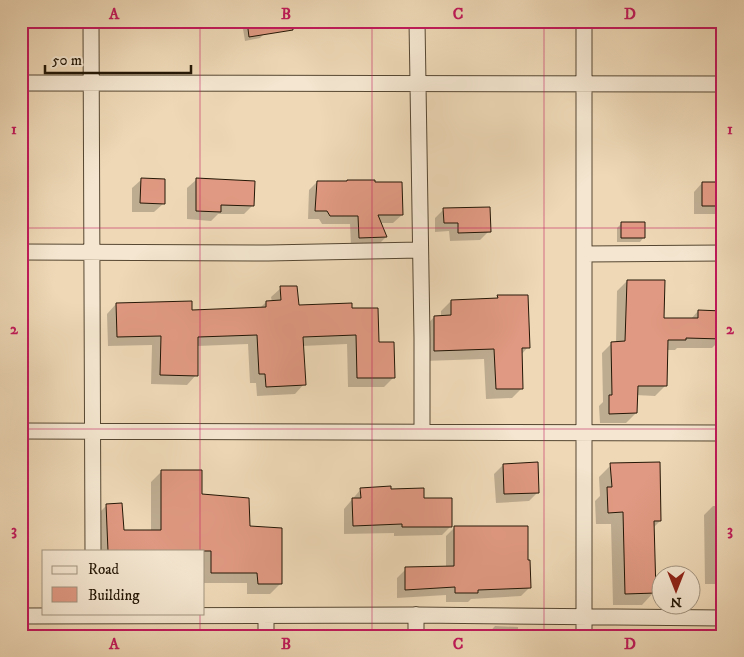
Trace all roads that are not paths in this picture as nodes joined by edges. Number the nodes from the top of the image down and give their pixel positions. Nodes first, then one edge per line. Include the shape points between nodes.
1 (91, 21) edge
2 (417, 21) edge
3 (584, 21) edge
4 (21, 83) edge
5 (91, 84) junction
6 (417, 84) junction
7 (584, 84) junction
8 (723, 84) edge
9 (420, 250) junction
10 (21, 252) edge
11 (92, 252) junction
12 (723, 253) edge
13 (584, 254) junction
14 (21, 431) edge
15 (93, 431) junction
16 (422, 432) junction
17 (584, 432) junction
18 (723, 433) edge
19 (93, 550) edge
20 (93, 615) edge
21 (416, 615) junction
22 (21, 616) edge
23 (266, 616) junction
24 (584, 616) junction
25 (723, 618) edge
26 (266, 636) edge
27 (416, 636) edge
28 (584, 636) edge

1 - 5 street
2 - 6 street
3 - 7 street
4 - 5 street
5 - 6 street
5 - 11 street
6 - 7 street
6 - 9 street
7 - 8 street
7 - 13 street
9 - 11 street
9 - 16 street
10 - 11 street
11 - 15 street
12 - 13 street
13 - 17 street
14 - 15 street
15 - 16 street
15 - 19 street
16 - 17 street
17 - 18 street
17 - 24 street
20 - 22 street
20 - 23 street
21 - 23 street
21 - 24 street
21 - 27 street
23 - 26 street
24 - 25 street
24 - 28 street

